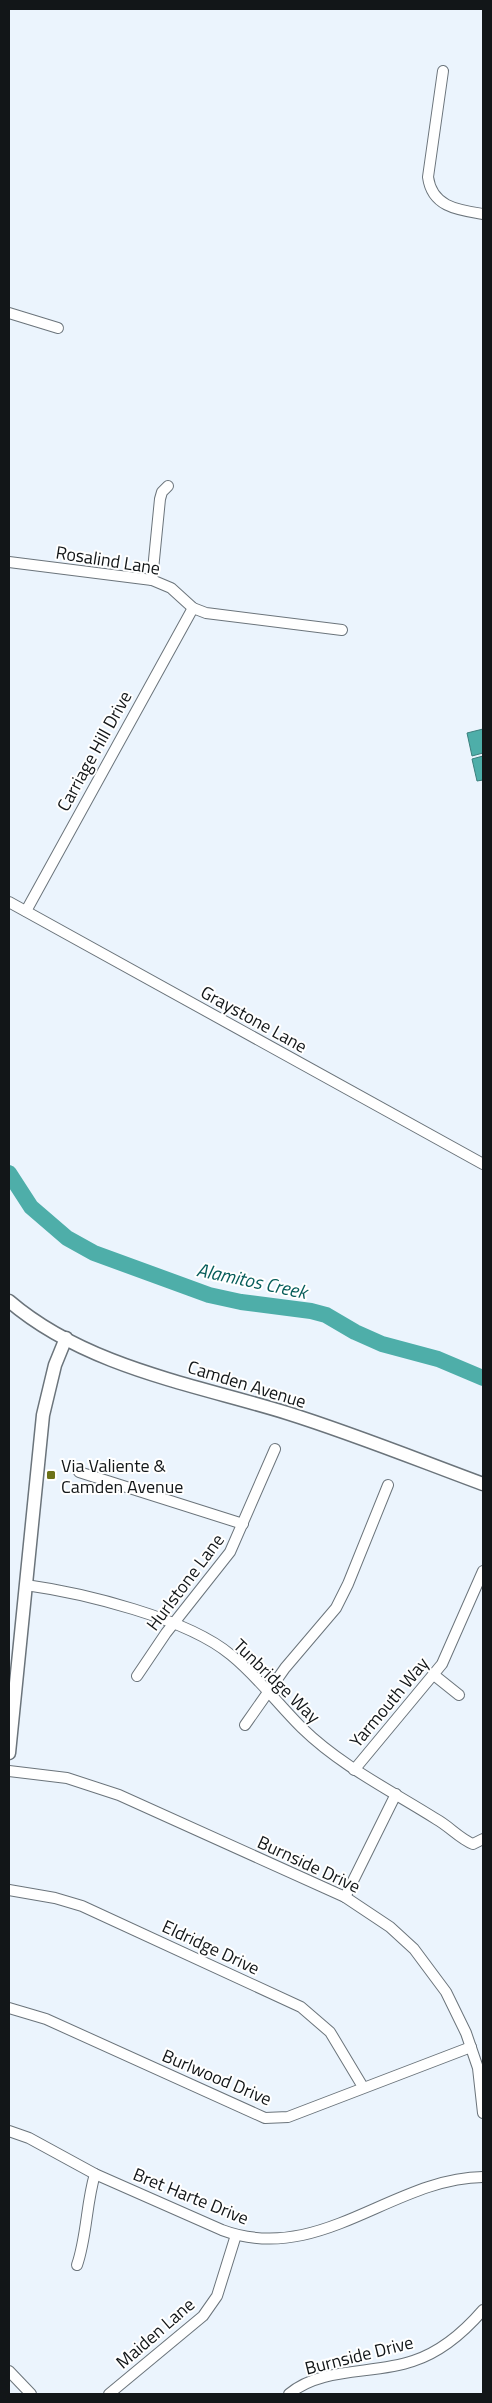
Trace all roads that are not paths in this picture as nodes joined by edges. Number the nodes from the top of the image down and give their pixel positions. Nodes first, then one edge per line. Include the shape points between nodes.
1 (443, 71) dead end
2 (483, 214) edge
3 (9, 313) edge
4 (58, 328) dead end
5 (168, 486) dead end
6 (9, 562) edge
7 (152, 580) junction
8 (193, 608) junction
9 (342, 630) dead end
10 (9, 902) edge
11 (26, 911) junction
12 (483, 1164) edge
13 (9, 1301) edge
14 (66, 1338) junction
15 (275, 1449) dead end
16 (78, 1472) dead end
17 (483, 1484) edge
18 (388, 1485) dead end
19 (243, 1524) junction
20 (483, 1571) edge
21 (26, 1585) junction
22 (174, 1624) junction
23 (434, 1675) junction
24 (137, 1676) dead end
25 (270, 1692) junction
26 (459, 1695) dead end
27 (244, 1725) dead end
28 (9, 1753) edge
29 (354, 1770) junction
30 (9, 1771) edge
31 (396, 1794) junction
32 (483, 1839) edge
33 (9, 1890) edge
34 (345, 1897) junction
35 (9, 2008) edge
36 (471, 2047) junction
37 (362, 2087) junction
38 (483, 2113) edge
39 (9, 2131) edge
40 (95, 2174) junction
41 (483, 2177) edge
42 (236, 2235) junction
43 (77, 2265) dead end
44 (483, 2310) edge
45 (9, 2371) edge
46 (31, 2394) edge
47 (109, 2394) edge
48 (289, 2394) edge

1 - 2 street via 428,177 430,188 436,199 446,206
3 - 4 street
5 - 7 street via 160,499
6 - 7 street, Rosalind Lane
7 - 8 street, Rosalind Lane via 171,588
8 - 9 street, Rosalind Lane via 206,613
8 - 11 street, Carriage Hill Drive
10 - 11 street, Graystone Lane
11 - 12 street, Graystone Lane
13 - 14 street, Camden Avenue via 33,1320
14 - 17 street, Camden Avenue via 130,1367 298,1417
14 - 21 street via 55,1365 43,1415
15 - 19 street, Hurlstone Lane
16 - 19 street
18 - 25 street via 336,1608 285,1668
19 - 22 street, Hurlstone Lane via 230,1552
20 - 23 street, Yarmouth Way via 442,1664
21 - 22 street, Tunbridge Way via 54,1589
21 - 28 street
22 - 24 street, Hurlstone Lane
22 - 25 street, Tunbridge Way via 231,1654
23 - 26 street
23 - 29 street, Yarmouth Way
25 - 27 street
25 - 29 street, Tunbridge Way via 323,1747
29 - 31 street, Tunbridge Way
30 - 34 street, Burnside Drive via 67,1778 119,1795
31 - 32 street, Tunbridge Way via 467,1841 473,1844
31 - 34 street
33 - 37 street, Eldridge Drive via 82,1906 301,2007 330,2032
34 - 36 street, Burnside Drive via 390,1927 414,1949 446,1992
35 - 37 street, Burlwood Drive via 46,2019 265,2118 288,2117
36 - 37 street, Burlwood Drive
36 - 38 street, Burnside Drive via 478,2068
39 - 40 street, Bret Harte Drive via 29,2138
40 - 42 street, Bret Harte Drive
40 - 43 street
41 - 42 street, Bret Harte Drive via 423,2191 294,2238 267,2240
42 - 47 street, Maiden Lane via 217,2296 203,2316
44 - 48 street, Burnside Drive via 452,2340 413,2361 324,2377
45 - 46 street

